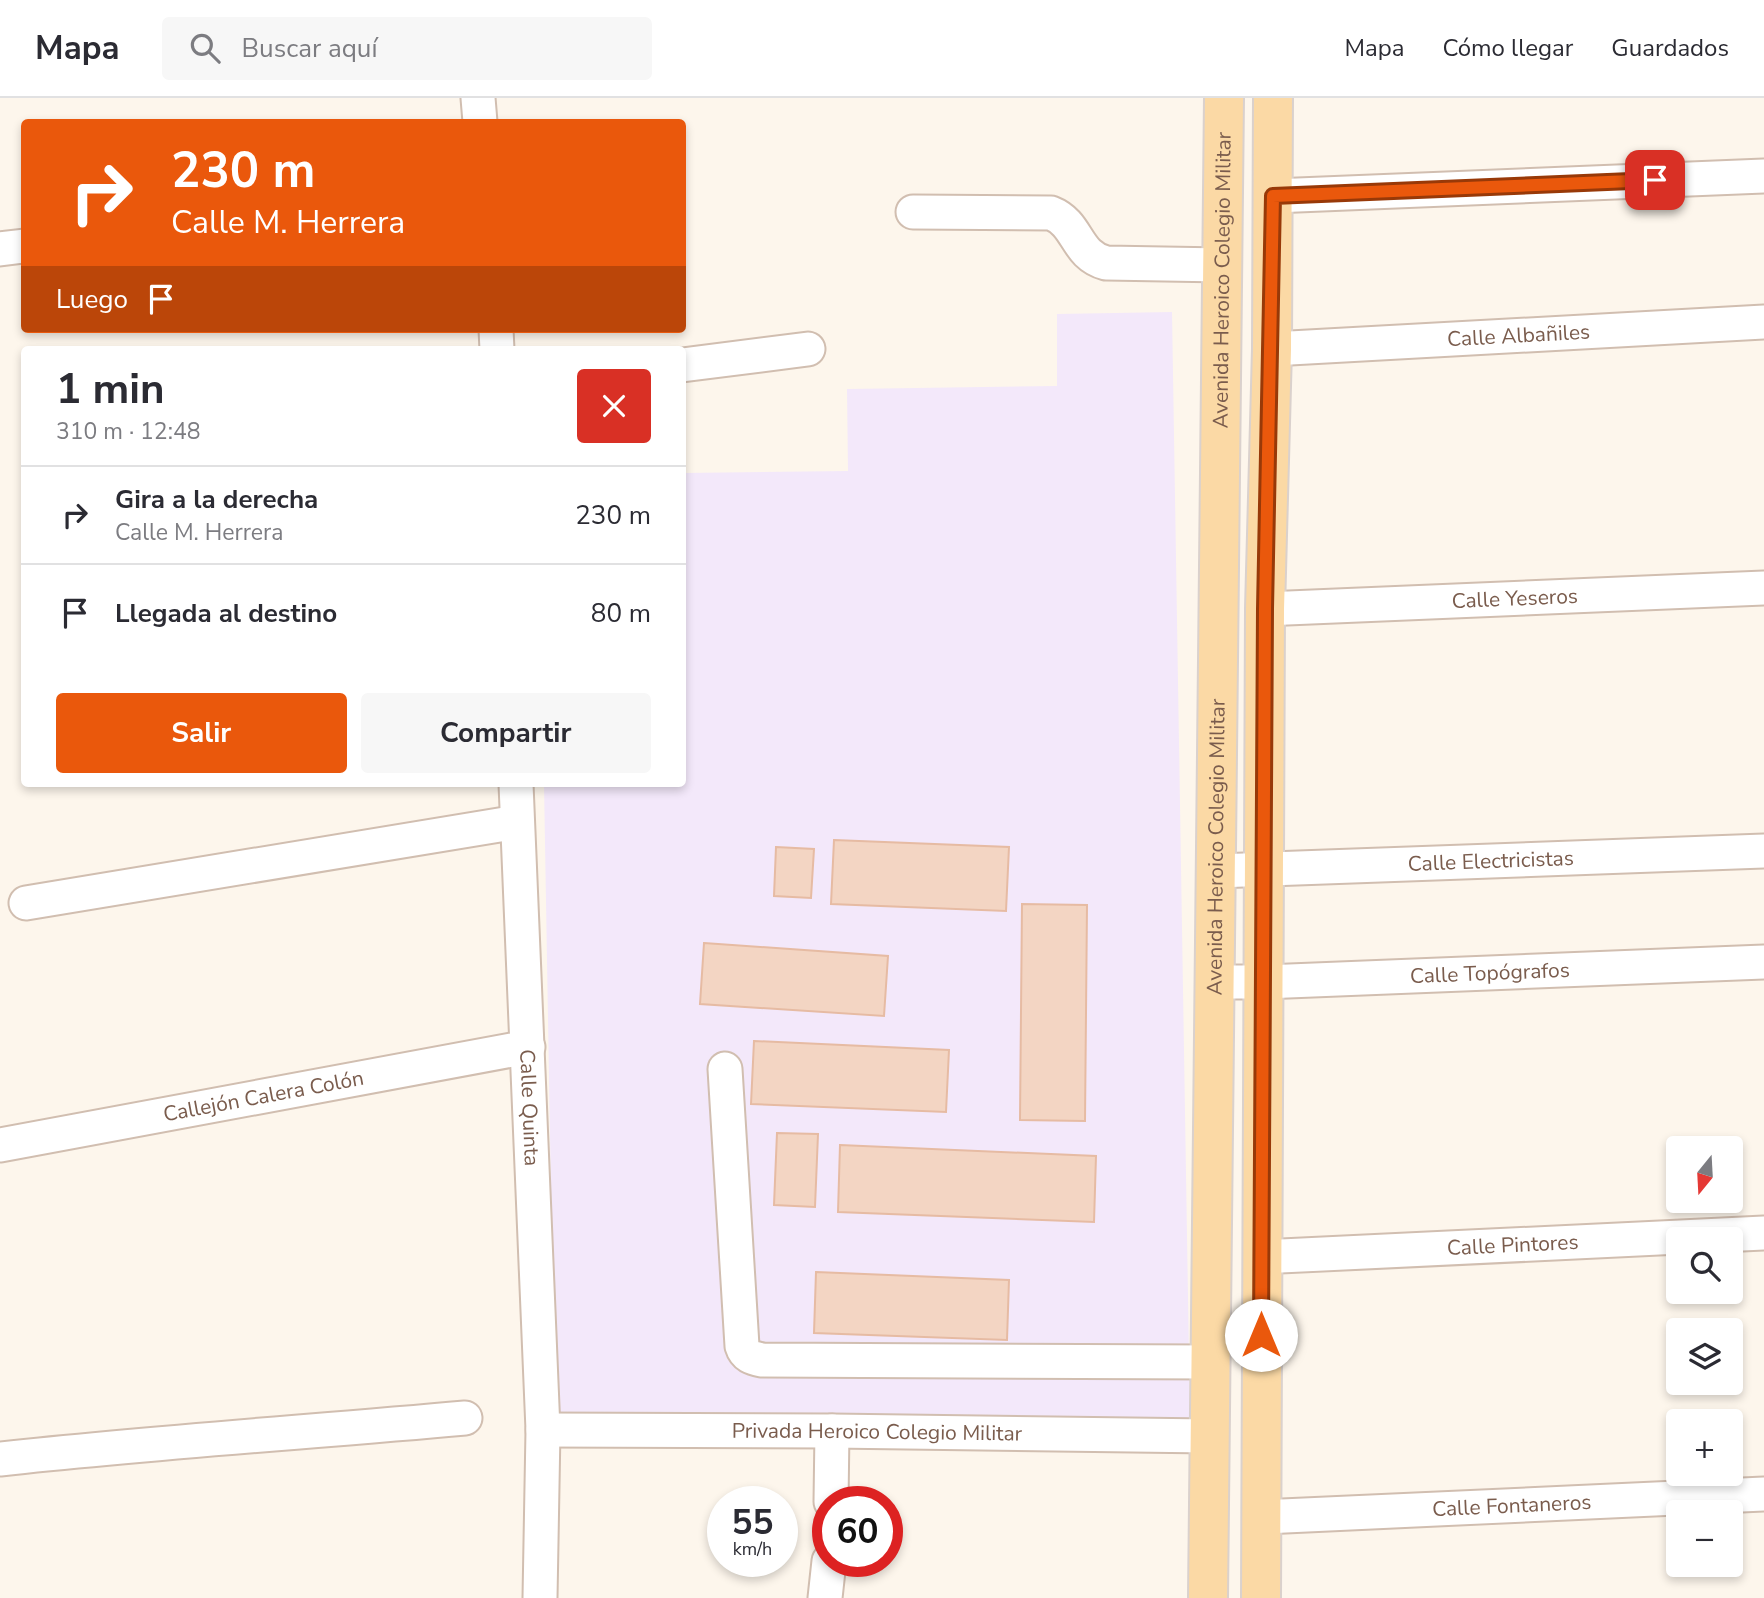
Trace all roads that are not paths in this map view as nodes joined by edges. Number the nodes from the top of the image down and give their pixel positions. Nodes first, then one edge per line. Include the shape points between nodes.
1 (478, 98) edge
2 (1224, 98) edge
3 (1273, 98) edge
4 (481, 119) edge
5 (1764, 176) edge
6 (1273, 196) junction
7 (913, 212) dead end
8 (21, 246) edge
9 (0, 249) edge
10 (1223, 265) junction
11 (1764, 322) edge
12 (808, 349) dead end
13 (1272, 349) junction
14 (686, 364) edge
15 (1764, 587) edge
16 (1265, 609) junction
17 (516, 787) edge
18 (517, 822) junction
19 (1764, 851) edge
20 (1264, 869) junction
21 (1216, 871) junction
22 (26, 903) dead end
23 (1764, 962) edge
24 (1215, 982) junction
25 (1263, 982) junction
26 (528, 1047) junction
27 (725, 1069) dead end
28 (0, 1145) edge
29 (1764, 1233) edge
30 (1261, 1257) junction
31 (1211, 1362) junction
32 (465, 1418) dead end
33 (543, 1430) junction
34 (832, 1431) junction
35 (1210, 1436) junction
36 (0, 1459) edge
37 (831, 1486) edge
38 (1764, 1494) edge
39 (1262, 1517) junction
40 (827, 1577) edge
41 (540, 1598) edge
42 (825, 1598) edge
43 (1208, 1598) edge
44 (1261, 1598) edge

1 - 4 street
2 - 10 main road, Avenida Heroico Colegio Militar
3 - 6 main road
5 - 6 street
6 - 13 main road
7 - 10 street via 1051,213 1067,222 1089,256 1097,260
8 - 9 street
10 - 21 main road, Avenida Heroico Colegio Militar
11 - 13 street, Calle Albañiles
12 - 14 street
13 - 16 main road
15 - 16 street, Calle Yeseros
16 - 20 main road
17 - 18 street, Calle Quinta
18 - 22 street
18 - 26 street, Calle Quinta
19 - 20 street, Calle Electricistas
20 - 21 street, Calle Electricistas
20 - 25 main road
21 - 24 main road, Avenida Heroico Colegio Militar
23 - 25 street, Calle Topógrafos
24 - 25 street, Calle Topógrafos
24 - 31 main road, Avenida Heroico Colegio Militar
25 - 30 main road
26 - 28 street, Callejón Calera Colón
26 - 33 street, Calle Quinta
27 - 31 street via 742,1346 752,1358
29 - 30 street, Calle Pintores
30 - 39 main road
31 - 35 main road, Avenida Heroico Colegio Militar
32 - 36 street
33 - 34 street, Privada Heroico Colegio Militar
33 - 41 street, Calle Quinta
34 - 35 street, Privada Heroico Colegio Militar
34 - 37 street
35 - 43 main road, Avenida Heroico Colegio Militar
38 - 39 street, Calle Fontaneros
39 - 44 main road
40 - 42 street

